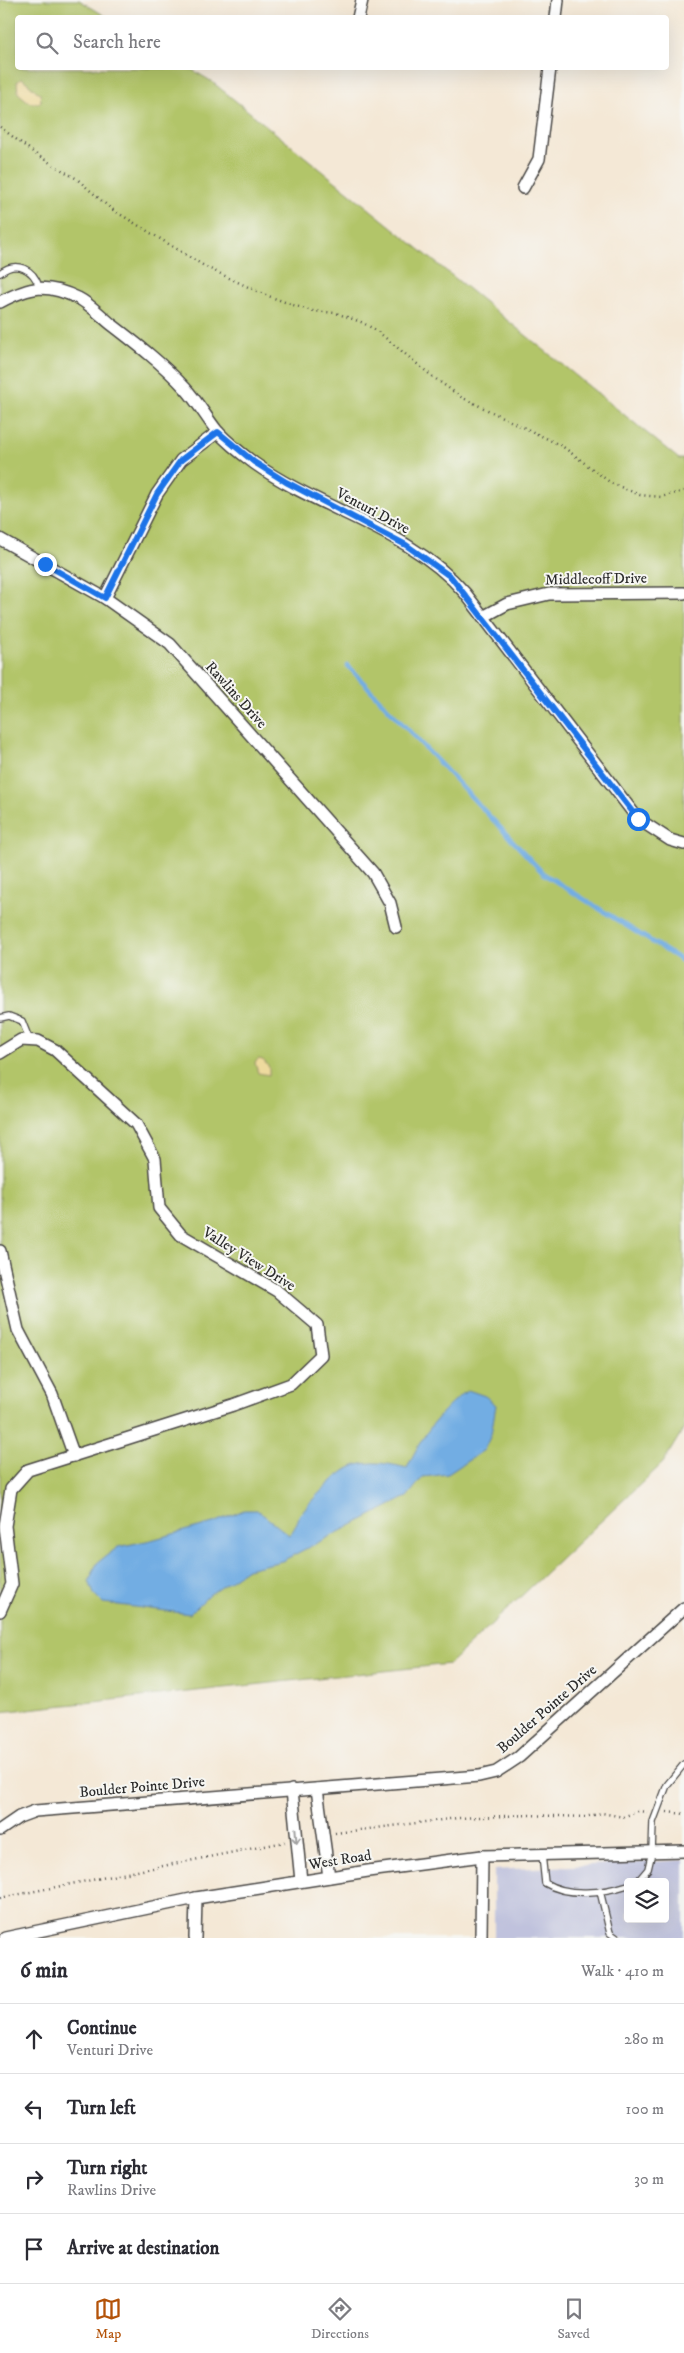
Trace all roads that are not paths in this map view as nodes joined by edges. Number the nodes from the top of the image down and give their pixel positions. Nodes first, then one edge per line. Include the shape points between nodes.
1 (362, 0) edge
2 (558, 0) edge
3 (359, 15) edge
4 (556, 15) edge
5 (550, 70) edge
6 (522, 188) dead end
7 (0, 273) edge
8 (39, 287) junction
9 (0, 302) edge
10 (218, 432) junction
11 (0, 538) edge
12 (684, 593) edge
13 (105, 598) junction
14 (483, 617) junction
15 (684, 844) edge
16 (396, 927) dead end
17 (0, 1018) edge
18 (30, 1041) junction
19 (0, 1053) edge
20 (0, 1251) edge
21 (74, 1456) junction
22 (684, 1608) edge
23 (0, 1611) edge
24 (684, 1764) edge
25 (317, 1789) junction
26 (292, 1790) junction
27 (0, 1830) edge
28 (684, 1851) edge
29 (652, 1852) junction
30 (542, 1855) junction
31 (482, 1856) junction
32 (329, 1877) junction
33 (641, 1878) edge
34 (301, 1881) junction
35 (624, 1886) edge
36 (600, 1891) junction
37 (196, 1898) junction
38 (4, 1938) edge
39 (195, 1938) edge
40 (481, 1938) edge
41 (617, 1938) edge

1 - 3 street
2 - 4 street
5 - 6 street via 539,159
7 - 8 lane via 8,268 24,268 36,278
8 - 9 street, Venturi Drive
8 - 10 street, Venturi Drive via 81,300 159,362 186,389
10 - 13 street via 181,460 157,494
10 - 14 street, Venturi Drive via 254,462 286,482 431,561 451,577
11 - 13 street, Rawlins Drive
12 - 14 street, Middlecoff Drive via 549,594 528,597
13 - 16 street, Rawlins Drive via 170,644 294,782 373,873 390,903
14 - 15 street, Venturi Drive via 638,819 670,840
17 - 18 lane via 9,1016 22,1021
18 - 19 street via 20,1040
18 - 21 street, Valley View Drive via 38,1041 55,1050 136,1124 155,1159 159,1208 182,1235 277,1291 317,1324 321,1355 291,1384
20 - 21 street via 18,1330 52,1394
21 - 23 street, Valley View Drive via 28,1470 11,1489 5,1526 12,1584
22 - 25 street, Boulder Pointe Drive via 519,1757 496,1772
24 - 29 lane via 667,1785 653,1822
25 - 26 street, Boulder Pointe Drive
25 - 32 street
26 - 27 street, Boulder Pointe Drive via 35,1811 19,1816
26 -> 34 street
28 - 29 street, West Road
29 - 30 street, West Road
29 - 33 lane via 648,1869
30 - 31 street, West Road
30 - 36 lane via 545,1883 553,1888
31 - 32 street, West Road
31 - 40 street
32 - 34 street, West Road
34 - 37 street, West Road
35 - 36 lane
36 - 41 lane via 610,1934
37 - 38 street, West Road
37 - 39 street

